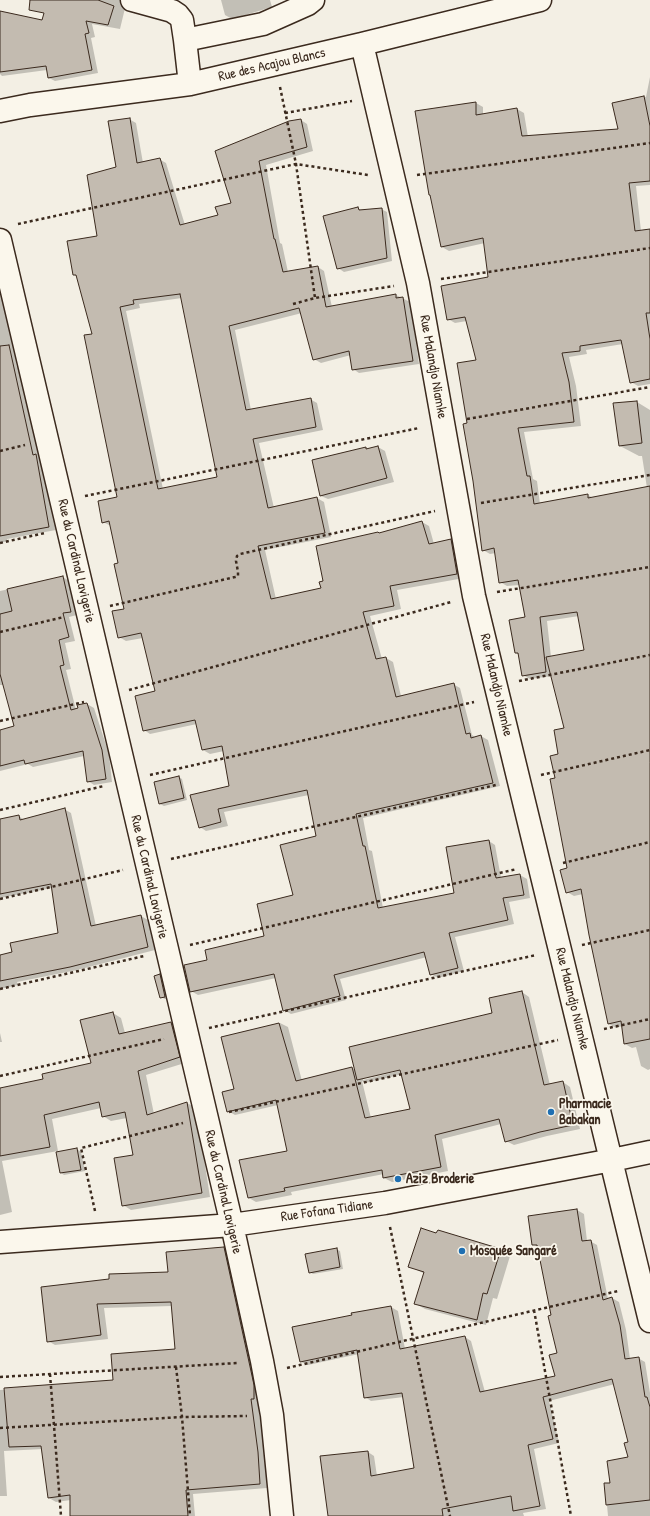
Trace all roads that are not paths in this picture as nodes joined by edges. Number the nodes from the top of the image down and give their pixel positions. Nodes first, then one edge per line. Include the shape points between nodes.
1 (132, 0) edge
2 (313, 0) edge
3 (540, 0) edge
4 (186, 40) junction
5 (362, 44) junction
6 (190, 84) junction
7 (0, 111) edge
8 (0, 240) edge
9 (650, 1152) edge
10 (612, 1160) junction
11 (232, 1225) junction
12 (0, 1242) edge
13 (650, 1321) edge
14 (282, 1516) edge

1 - 4 street via 178,15 182,20
2 - 4 street via 263,24
3 - 5 street, Rue des Acajou Blancs
4 - 6 street
5 - 6 street, Rue des Acajou Blancs
5 - 10 street, Rue Malandjo Niamke via 418,283 474,596
6 - 7 street, Rue des Acajou Blancs
8 - 11 street, Rue du Cardinal Lavigerie
9 - 10 street, Rue Fofana Tidiane
10 - 11 street, Rue Fofana Tidiane via 385,1203
10 - 13 street, Rue Malandjo Niamke
11 - 12 street, Rue Fofana Tidiane
11 - 14 street, Rue du Cardinal Lavigerie via 272,1415

